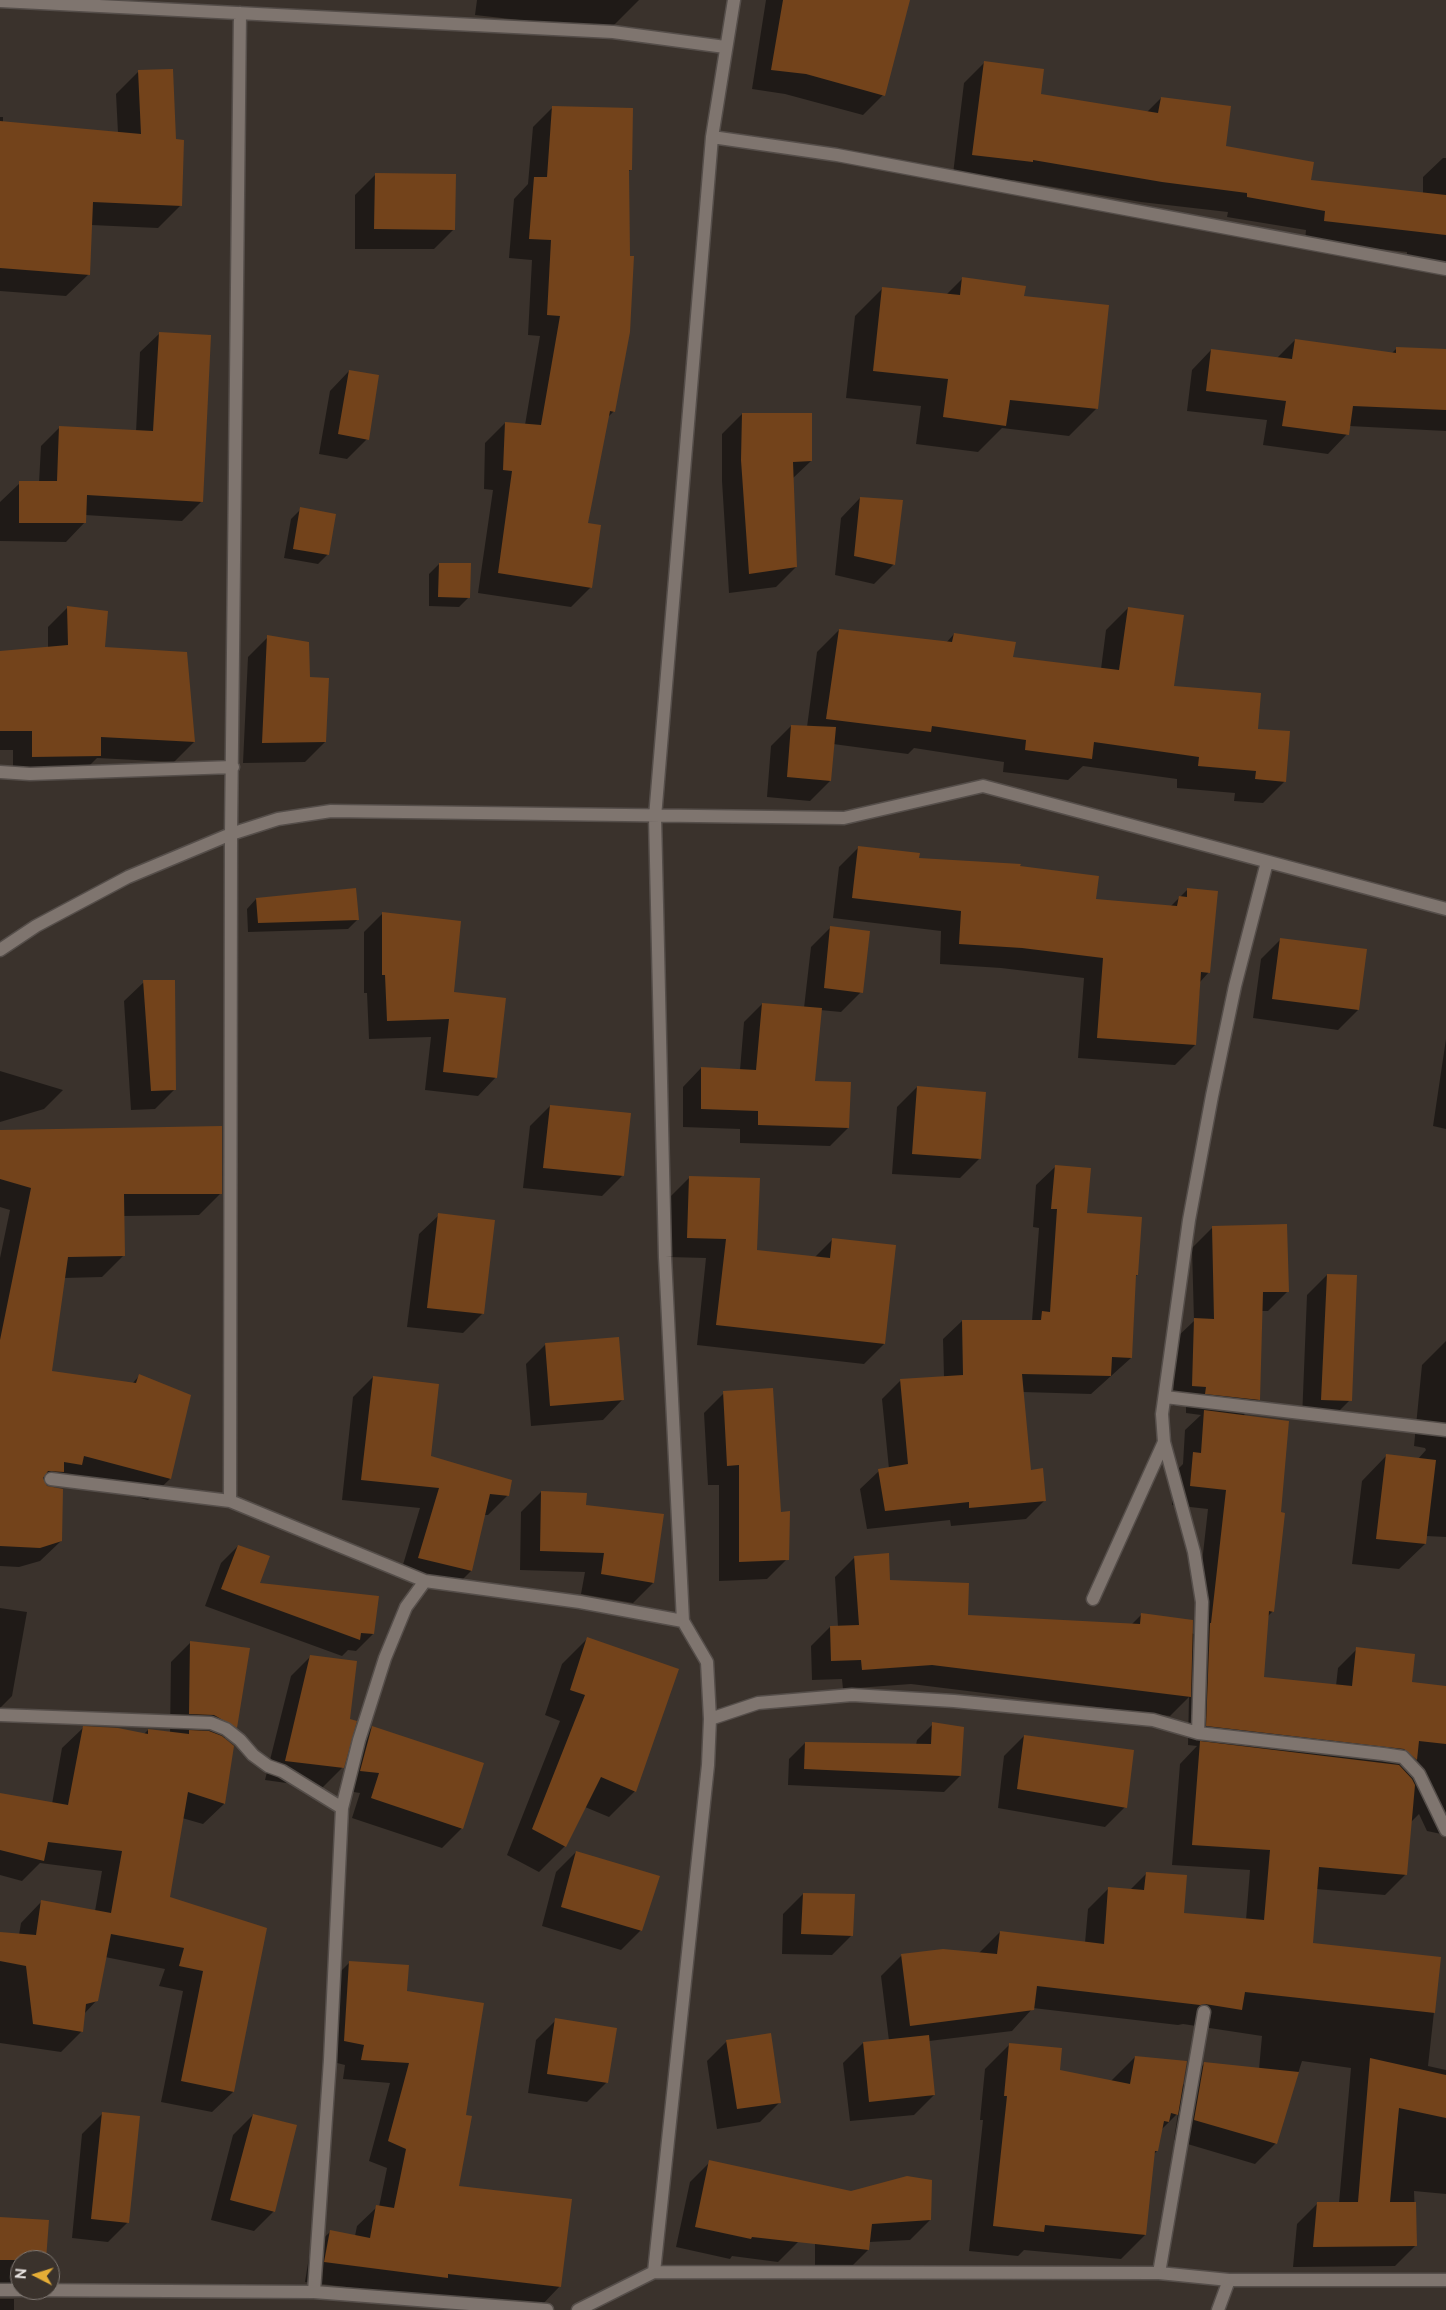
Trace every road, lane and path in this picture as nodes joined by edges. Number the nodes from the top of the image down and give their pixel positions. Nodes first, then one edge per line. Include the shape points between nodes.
1 (0, 0) edge
2 (734, 0) edge
3 (240, 13) junction
4 (725, 47) junction
5 (712, 137) junction
6 (1446, 269) edge
7 (233, 767) junction
8 (0, 772) edge
9 (655, 817) junction
10 (232, 834) junction
11 (1266, 862) junction
12 (1446, 909) edge
13 (0, 950) edge
14 (1165, 1397) junction
15 (1446, 1430) edge
16 (1164, 1442) junction
17 (52, 1479) dead end
18 (230, 1501) junction
19 (424, 1581) junction
20 (1093, 1599) dead end
21 (683, 1621) junction
22 (0, 1715) edge
23 (710, 1719) junction
24 (1198, 1733) junction
25 (342, 1808) junction
26 (1446, 1830) edge
27 (1204, 2012) dead end
28 (654, 2272) junction
29 (1159, 2273) junction
30 (1229, 2280) junction
31 (1446, 2280) edge
32 (60, 2290) edge
33 (314, 2292) junction
34 (547, 2310) edge
35 (578, 2310) edge
36 (1218, 2310) edge

1 - 3 street
2 - 4 street
3 - 4 street via 613,32
3 - 7 street
4 - 5 street
5 - 6 street via 837,154
5 - 9 street
7 - 8 street via 30,774
7 - 10 street
9 - 10 street via 332,811 278,819
9 - 11 street via 844,818 983,786
9 - 21 street via 665,1257
10 - 13 street via 128,877 36,926
10 - 18 street
11 - 12 street
11 - 14 street via 1212,1096 1189,1220
14 - 15 street
14 - 16 street via 1162,1414
16 - 20 street
16 - 24 street via 1194,1552 1202,1602
17 - 18 street
18 - 19 street
19 - 21 street via 580,1602
19 - 25 street via 406,1607 385,1658
21 - 23 street via 707,1662
22 - 25 street via 211,1723 226,1729 268,1766 282,1771
23 - 24 street via 758,1704 852,1695 1153,1720
23 - 28 street via 708,1765
24 - 26 street via 1403,1757 1419,1774
25 - 33 street via 330,2060
27 - 29 street
28 - 29 street
28 - 35 street
29 - 30 street
30 - 31 street
30 - 36 street
32 - 33 street
33 - 34 street

